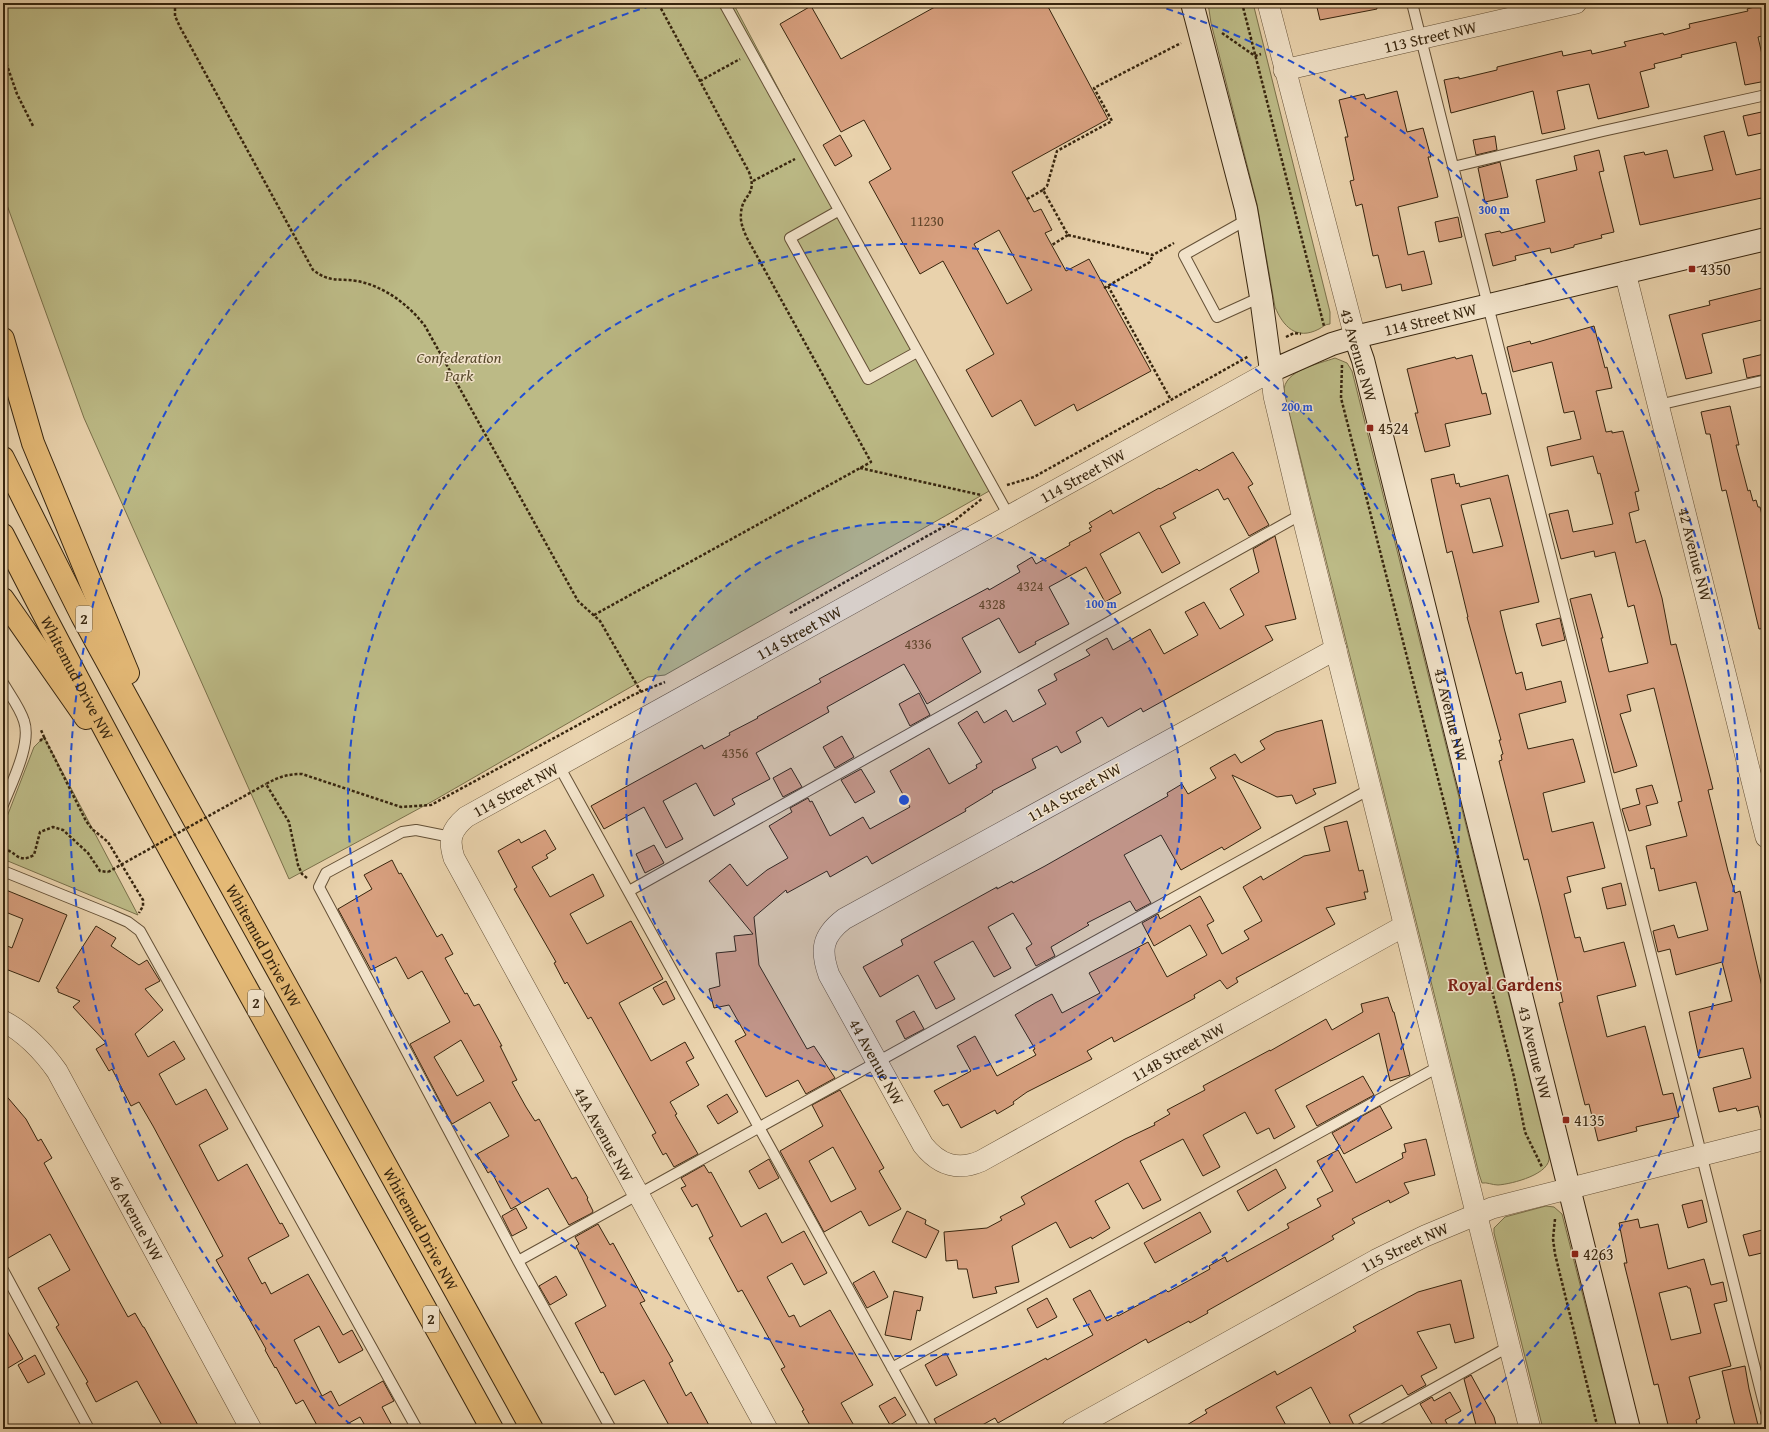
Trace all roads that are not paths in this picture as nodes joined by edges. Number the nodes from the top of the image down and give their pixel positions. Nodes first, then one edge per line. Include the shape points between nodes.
1 (724, 3) edge
2 (1192, 3) edge
3 (1268, 3) edge
4 (1412, 3) edge
5 (1576, 3) edge
6 (1420, 37) junction
7 (1284, 70) junction
8 (1766, 95) edge
9 (1453, 167) junction
10 (838, 211) junction
11 (1248, 219) junction
12 (1766, 239) edge
13 (1625, 272) junction
14 (1261, 297) junction
15 (1488, 306) junction
16 (1354, 336) junction
17 (3, 339) edge
18 (917, 352) junction
19 (1271, 371) junction
20 (1766, 380) edge
21 (1658, 405) junction
22 (3, 458) edge
23 (1302, 514) junction
24 (1009, 516) junction
25 (3, 534) edge
26 (3, 599) edge
27 (1336, 649) junction
28 (3, 683) edge
29 (559, 766) junction
30 (171, 778) junction
31 (1370, 789) junction
32 (142, 798) junction
33 (3, 805) edge
34 (451, 837) junction
35 (1766, 837) edge
36 (3, 871) edge
37 (629, 891) junction
38 (1404, 926) junction
39 (823, 947) joint
40 (3, 1021) edge
41 (877, 1062) junction
42 (1440, 1066) junction
43 (759, 1128) junction
44 (1766, 1139) edge
45 (1702, 1155) junction
46 (948, 1165) joint
47 (1569, 1188) junction
48 (638, 1196) junction
49 (1477, 1213) junction
50 (518, 1262) junction
51 (3, 1270) edge
52 (1510, 1346) junction
53 (892, 1368) junction
54 (1766, 1412) edge
55 (1078, 1428) edge
56 (89, 1429) edge
57 (251, 1429) edge
58 (417, 1429) edge
59 (492, 1429) edge
60 (532, 1429) edge
61 (610, 1429) edge
62 (767, 1429) edge
63 (926, 1429) edge
64 (1361, 1429) edge
65 (1530, 1429) edge
66 (1629, 1429) edge

1 - 10 lane
2 - 11 street
3 - 7 street, 43 Avenue NW
4 - 6 lane
5 - 6 street, 113 Street NW
6 - 7 street, 113 Street NW
6 - 9 lane
7 - 16 street, 43 Avenue NW
8 - 9 lane
9 - 15 lane
10 - 18 lane
10 - 18 lane via 790,238 868,379
11 - 14 street
11 - 14 lane via 1184,255 1217,317
12 - 13 street, 114 Street NW
13 - 15 street, 114 Street NW
13 - 21 street, 42 Avenue NW
14 - 19 street
15 - 16 street, 114 Street NW
15 - 45 lane
16 - 19 street, 114 Street NW
16 - 47 street, 43 Avenue NW via 1365,368
17 - 30 highway via 33,443
18 - 24 lane
19 - 23 street via 1274,396
19 - 24 street, 114 Street NW
20 - 21 lane
21 - 35 street, 42 Avenue NW
22 - 30 highway, Whitemud Drive NW / 2 via 82,616
23 - 27 street
23 - 37 lane
24 - 29 street, 114 Street NW
25 - 32 highway, Whitemud Drive NW / 2
26 - 32 highway
27 - 31 street
27 - 39 street, 114A Street NW via 844,919 832,930
28 - 33 lane via 24,721 26,730 22,754
29 - 34 street, 114 Street NW via 466,817 456,826
29 - 37 lane
30 - 60 highway, Whitemud Drive NW / 2
31 - 38 street
31 - 41 lane
32 - 59 highway, Whitemud Drive NW / 2
34 - 48 street, 44A Avenue NW via 450,846 454,858
34 - 50 lane via 416,830 402,832 326,873 320,886
36 - 58 lane via 128,922 140,931
37 - 43 lane
38 - 42 street
38 - 46 street, 114B Street NW via 981,1160 964,1166
39 - 41 street, 44 Avenue NW via 829,975
40 - 57 street, 46 Avenue NW via 25,1035 57,1071
41 - 43 lane
41 - 46 street, 44 Avenue NW via 923,1145
42 - 49 street
42 - 53 lane
43 - 48 lane
43 - 53 lane
44 - 45 street, 115 Street NW
45 - 47 street, 115 Street NW
45 - 54 lane
47 - 49 street, 115 Street NW
47 - 66 street, 43 Avenue NW
48 - 50 lane
48 - 62 street, 44A Avenue NW
49 - 52 street
49 - 55 street, 115 Street NW via 1376,1260
50 - 61 lane
51 - 56 lane
52 - 64 lane
52 - 65 street
53 - 63 lane

